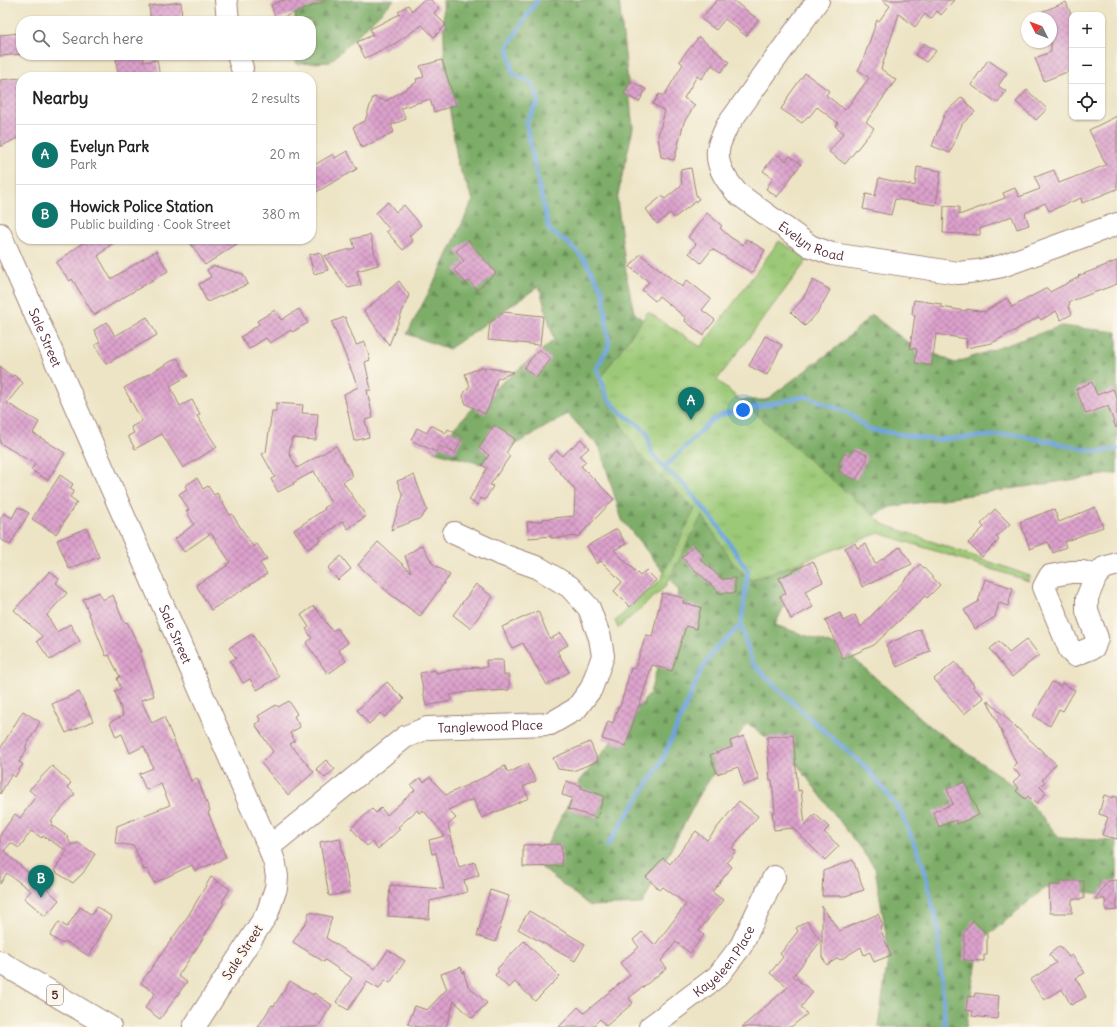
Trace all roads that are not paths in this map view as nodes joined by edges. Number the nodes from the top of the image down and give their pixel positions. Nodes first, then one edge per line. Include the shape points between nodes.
1 (226, 0) edge
2 (818, 0) edge
3 (228, 16) edge
4 (1117, 224) edge
5 (0, 234) edge
6 (454, 533) dead end
7 (1117, 564) edge
8 (1096, 576) dead end
9 (269, 847) junction
10 (774, 877) dead end
11 (0, 962) edge
12 (110, 1027) edge
13 (194, 1027) edge
14 (650, 1027) edge

1 - 3 street
2 - 4 street, Evelyn Road via 727,126 718,150 720,167 737,193 810,246 832,254 958,273 1002,266
5 - 9 street, Sale Street
6 - 9 street, Tanglewood Place via 539,568 570,587 589,608 600,638 603,656 592,689 576,709 550,724 427,728 405,737
7 - 8 street via 1104,568
9 - 13 street, Sale Street via 277,877 267,914
10 - 14 street, Kayeleen Place via 741,946 718,976
11 - 12 street, 5

